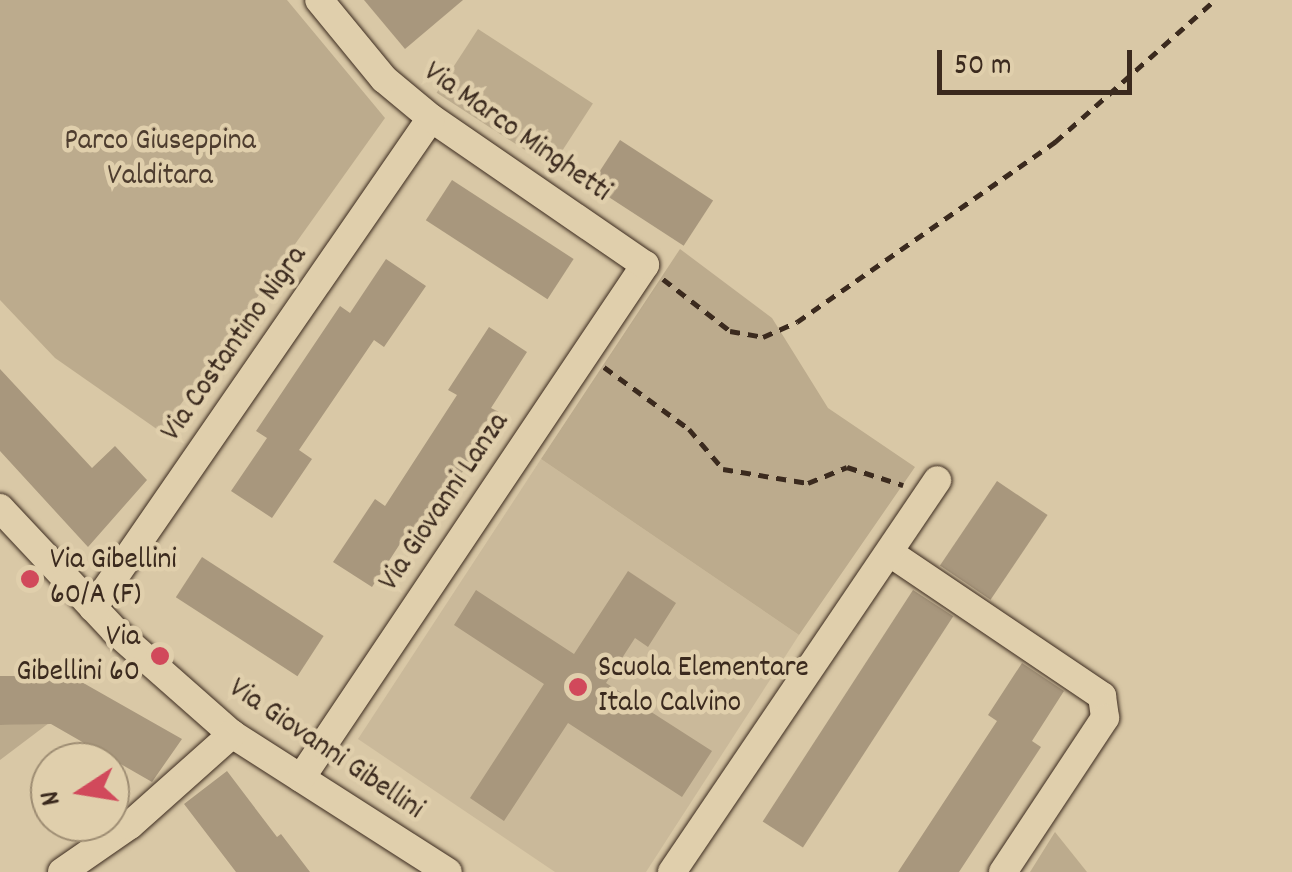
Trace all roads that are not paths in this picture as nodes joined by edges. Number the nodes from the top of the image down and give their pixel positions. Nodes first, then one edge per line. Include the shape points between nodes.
1 (319, 0) edge
2 (431, 118) junction
3 (645, 265) joint
4 (938, 480) dead end
5 (0, 508) edge
6 (890, 553) junction
7 (94, 608) junction
8 (232, 734) junction
9 (301, 778) junction
10 (62, 872) edge
11 (448, 872) edge
12 (672, 872) edge
13 (1003, 872) edge

1 - 2 street, Via Marco Minghetti via 392,85
2 - 3 street, Via Marco Minghetti
2 - 7 street, Via Costantino Nigra
3 - 9 street, Via Giovanni Lanza
4 - 6 street
5 - 7 street, Via Giovanni Gibellini
6 - 12 street
6 - 13 street via 1102,696 1106,718
7 - 8 street, Via Giovanni Gibellini
8 - 9 street, Via Giovanni Gibellini
8 - 10 street via 130,825
9 - 11 street, Via Giovanni Gibellini

